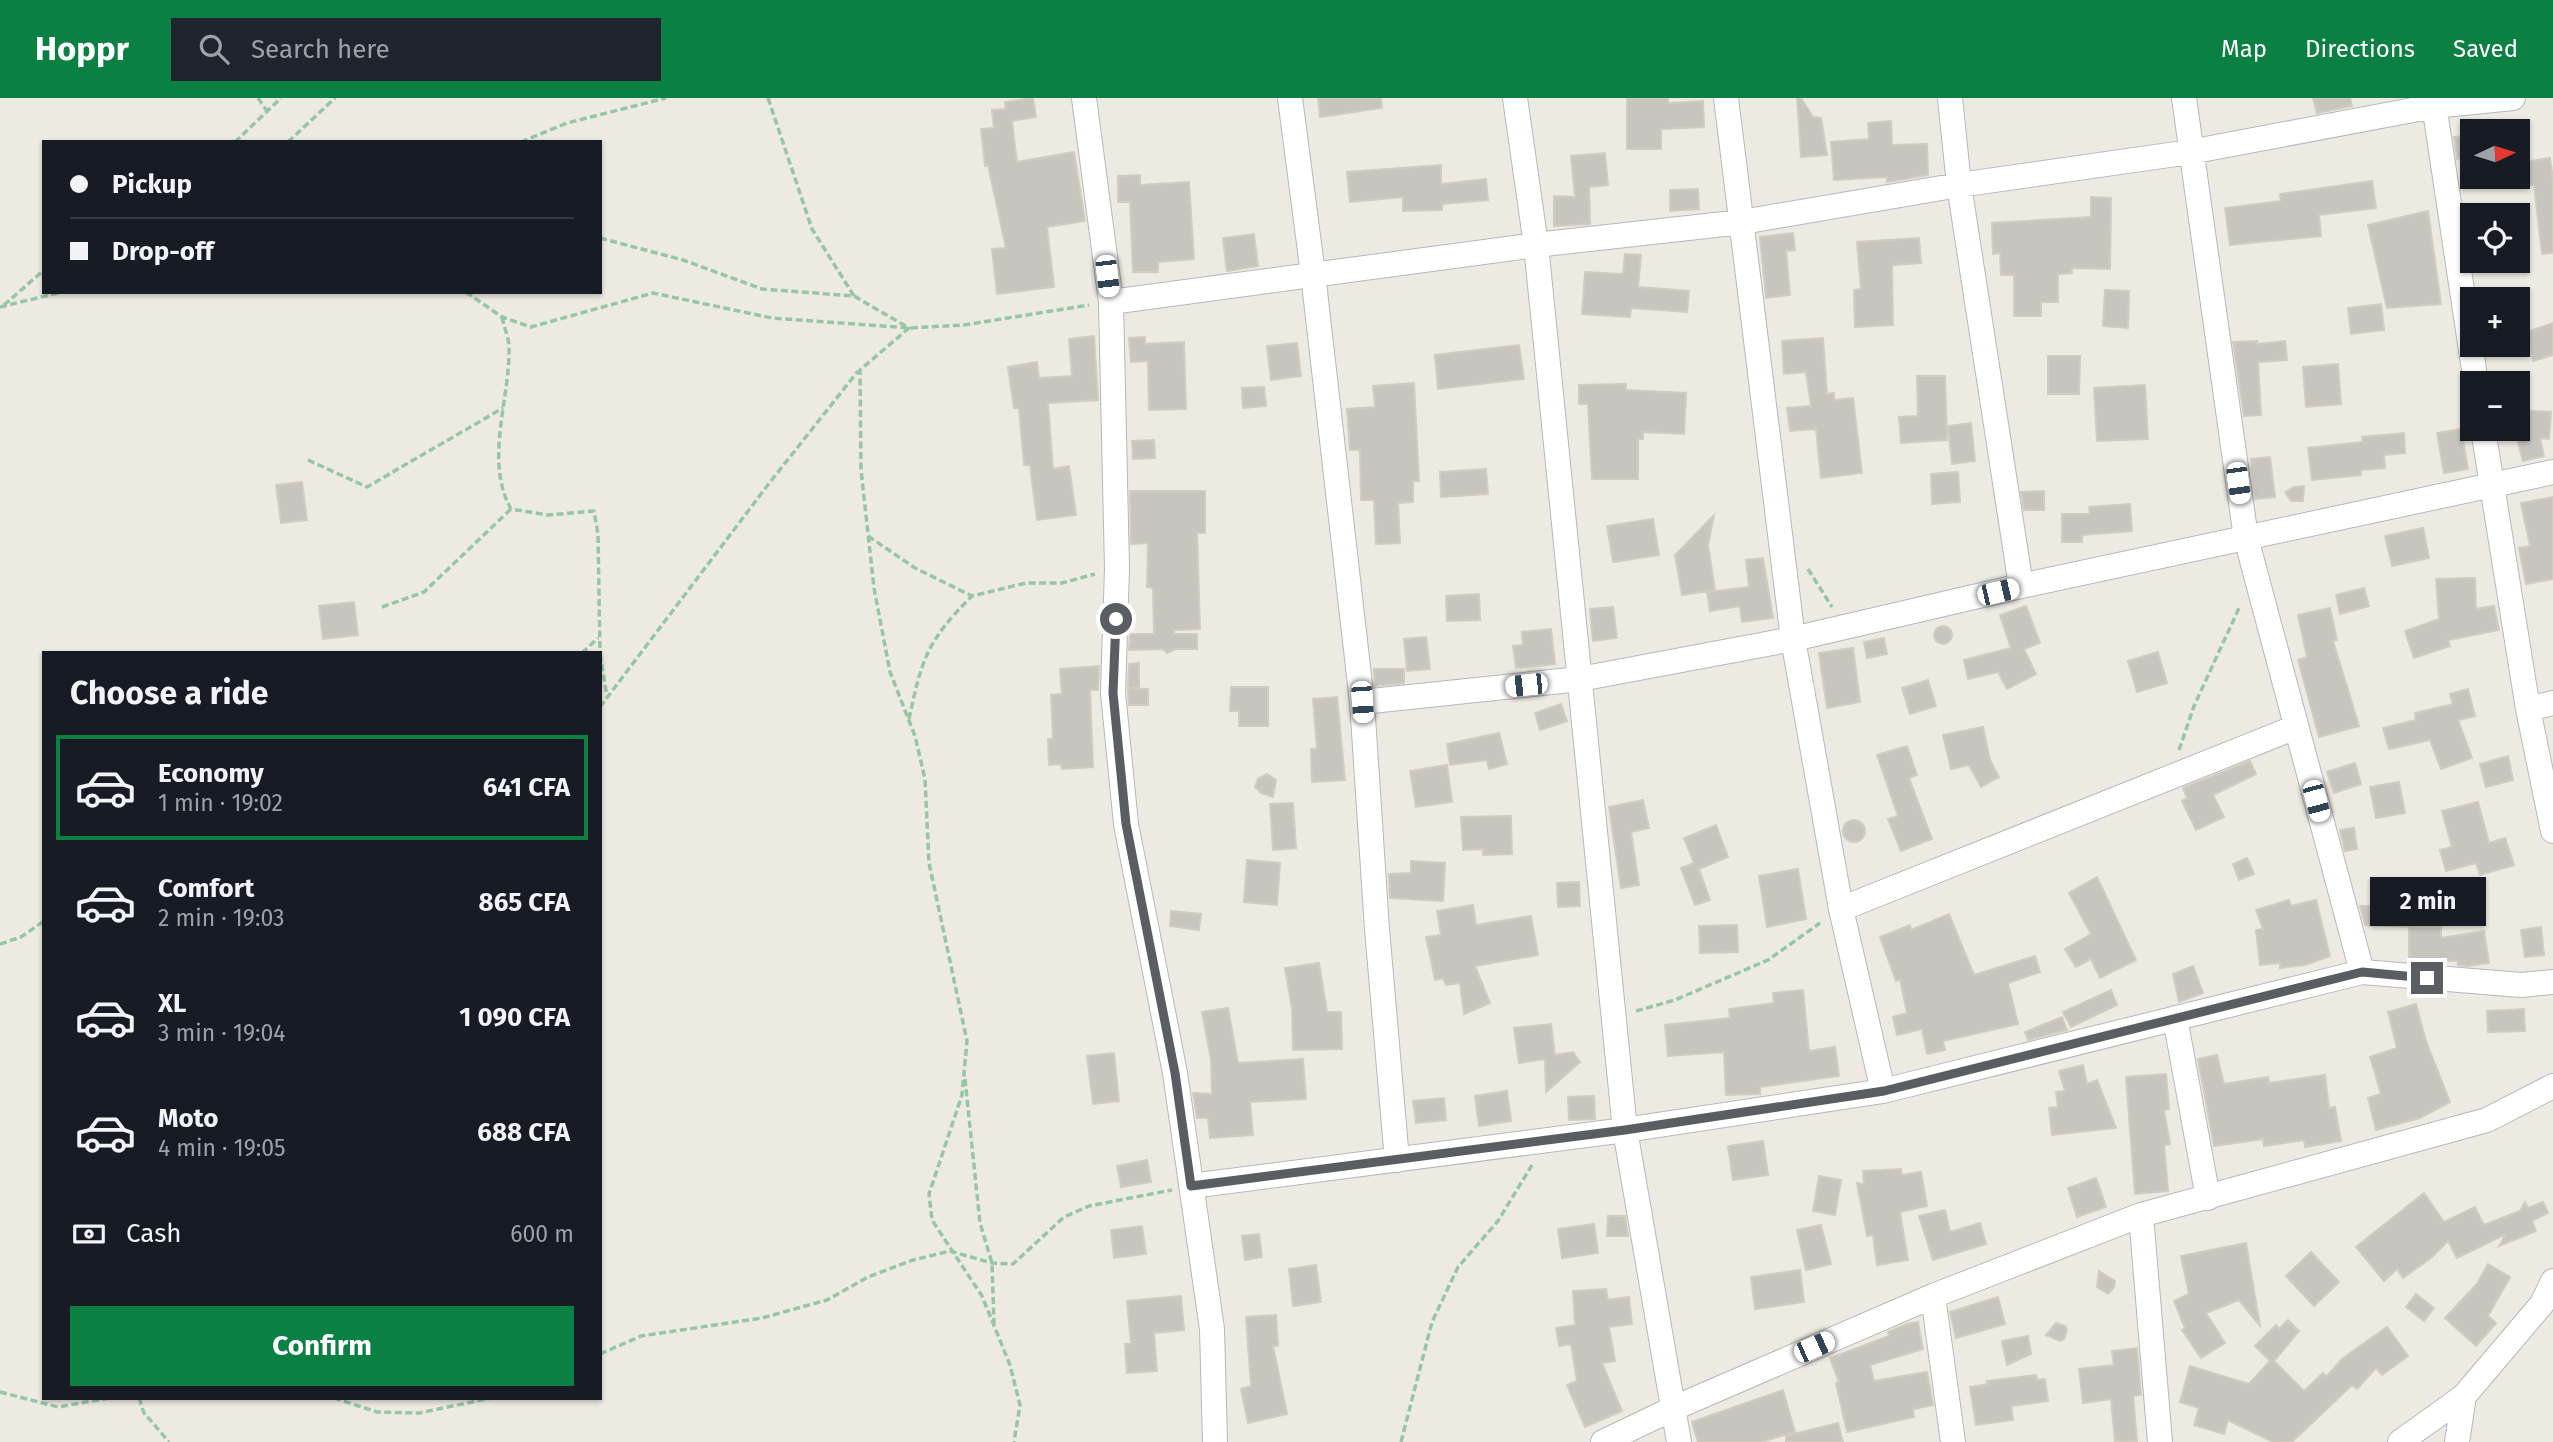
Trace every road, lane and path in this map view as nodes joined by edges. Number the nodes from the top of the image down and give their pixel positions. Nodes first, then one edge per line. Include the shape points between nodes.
1 (258, 98) edge
2 (281, 98) edge
3 (335, 98) edge
4 (666, 98) edge
5 (768, 98) edge
6 (1084, 98) edge
7 (1290, 98) edge
8 (1515, 98) edge
9 (1726, 98) edge
10 (1950, 98) edge
11 (2184, 98) edge
12 (2513, 98) edge
13 (2434, 102) edge
14 (267, 111) junction
15 (237, 140) edge
16 (290, 140) edge
17 (526, 140) edge
18 (2190, 152) junction
19 (1959, 185) junction
20 (1742, 222) junction
21 (602, 239) edge
22 (1536, 245) junction
23 (42, 273) edge
24 (1313, 274) junction
25 (54, 294) edge
26 (469, 294) edge
27 (854, 296) junction
28 (1111, 302) junction
29 (1, 307) edge
30 (502, 317) junction
31 (909, 328) junction
32 (860, 370) junction
33 (2474, 371) edge
34 (503, 408) junction
35 (2485, 441) edge
36 (308, 460) dead end
37 (2553, 472) edge
38 (2491, 485) junction
39 (511, 509) junction
40 (868, 536) junction
41 (2246, 538) junction
42 (1807, 567) dead end
43 (1117, 569) junction
44 (2021, 586) junction
45 (972, 596) junction
46 (2241, 600) dead end
47 (382, 607) dead end
48 (1856, 625) junction
49 (598, 638) junction
50 (1793, 639) junction
51 (584, 651) edge
52 (600, 651) edge
53 (602, 666) edge
54 (1580, 679) junction
55 (607, 697) junction
56 (1362, 702) junction
57 (602, 704) edge
58 (2553, 704) edge
59 (2528, 709) junction
60 (909, 720) junction
61 (2296, 727) junction
62 (2170, 777) junction
63 (2552, 823) edge
64 (1841, 909) junction
65 (42, 922) edge
66 (0, 944) edge
67 (2362, 972) junction
68 (2553, 982) edge
69 (1614, 1017) junction
70 (2175, 1018) junction
71 (964, 1066) junction
72 (2553, 1086) edge
73 (1884, 1091) junction
74 (1625, 1130) junction
75 (1548, 1140) junction
76 (1397, 1160) junction
77 (1191, 1186) junction
78 (2208, 1198) junction
79 (2141, 1215) junction
80 (950, 1251) junction
81 (992, 1263) junction
82 (2553, 1281) edge
83 (1933, 1296) junction
84 (994, 1326) junction
85 (602, 1353) edge
86 (0, 1392) edge
87 (2464, 1396) junction
88 (98, 1400) edge
89 (140, 1400) edge
90 (340, 1400) edge
91 (481, 1400) edge
92 (1672, 1409) junction
93 (169, 1442) edge
94 (1014, 1442) edge
95 (1215, 1442) edge
96 (1401, 1442) edge
97 (1603, 1442) edge
98 (1679, 1442) edge
99 (1953, 1442) edge
100 (2160, 1442) edge
101 (2400, 1442) edge
102 (2457, 1442) edge

1 - 14 path
2 - 14 path
3 - 16 path
4 - 17 path via 567,123
5 - 27 path via 813,229
6 - 28 street
7 - 24 street
8 - 22 street
9 - 20 street
10 - 19 street
11 - 18 street
12 - 13 street
13 - 18 street
13 - 33 street
14 - 15 path
18 - 19 street
18 - 41 street
19 - 20 street
19 - 44 street
20 - 22 street
20 - 50 street
21 - 27 path via 684,260 762,289
22 - 24 street
22 - 54 street
23 - 29 path
24 - 28 street
24 - 56 street
25 - 29 path
26 - 30 path
27 - 31 path
28 - 31 path via 964,325
28 - 43 street
30 - 31 path via 531,327 653,293 772,318
30 - 34 path via 509,347
31 - 32 path
32 - 40 path via 861,470
32 - 55 path
34 - 36 path via 367,487
34 - 39 path via 499,456 503,495
35 - 38 street
37 - 38 street
38 - 41 street
38 - 59 street
39 - 47 path via 424,592
39 - 49 path via 548,515 594,511
40 - 45 path via 915,568
40 - 60 path via 890,672
41 - 44 street
41 - 61 street
42 - 48 path via 1835,612
43 - 45 path via 1062,583 1027,583
43 - 77 street via 1113,693 1126,824 1175,1073
44 - 48 street
45 - 60 path via 942,626 921,663
46 - 62 path via 2194,706
48 - 50 street
49 - 51 path
49 - 52 path
50 - 54 street
50 - 64 street
53 - 55 path
54 - 56 street
54 - 69 street
55 - 57 path
56 - 76 street
58 - 59 street
59 - 63 street
60 - 71 path via 925,779 929,863 967,1041
61 - 62 street
61 - 67 street
62 - 64 street
64 - 69 path via 1768,960 1675,1000
64 - 73 street
65 - 66 path
67 - 68 street via 2521,985
67 - 70 street
69 - 74 street
70 - 73 street
70 - 78 street
71 - 80 path via 962,1096 929,1194 932,1220
71 - 81 path via 980,1223
72 - 78 street via 2487,1120
73 - 74 street
74 - 75 street
74 - 92 street
75 - 76 street
75 - 96 path via 1498,1222 1458,1267 1432,1322
76 - 77 street
77 - 81 path via 1088,1206 1064,1217 1013,1264
77 - 95 street via 1212,1329
78 - 79 street
79 - 83 street
79 - 100 street
80 - 81 path
80 - 84 path via 982,1297
80 - 85 path via 880,1273 814,1303 762,1318 641,1336
81 - 84 path
82 - 87 street via 2543,1304
83 - 92 street
83 - 99 street
84 - 94 path via 1020,1405
86 - 88 path via 58,1407
87 - 101 street
87 - 102 street
89 - 93 path via 144,1413
90 - 91 path via 377,1412 419,1413
92 - 97 street
92 - 98 street

